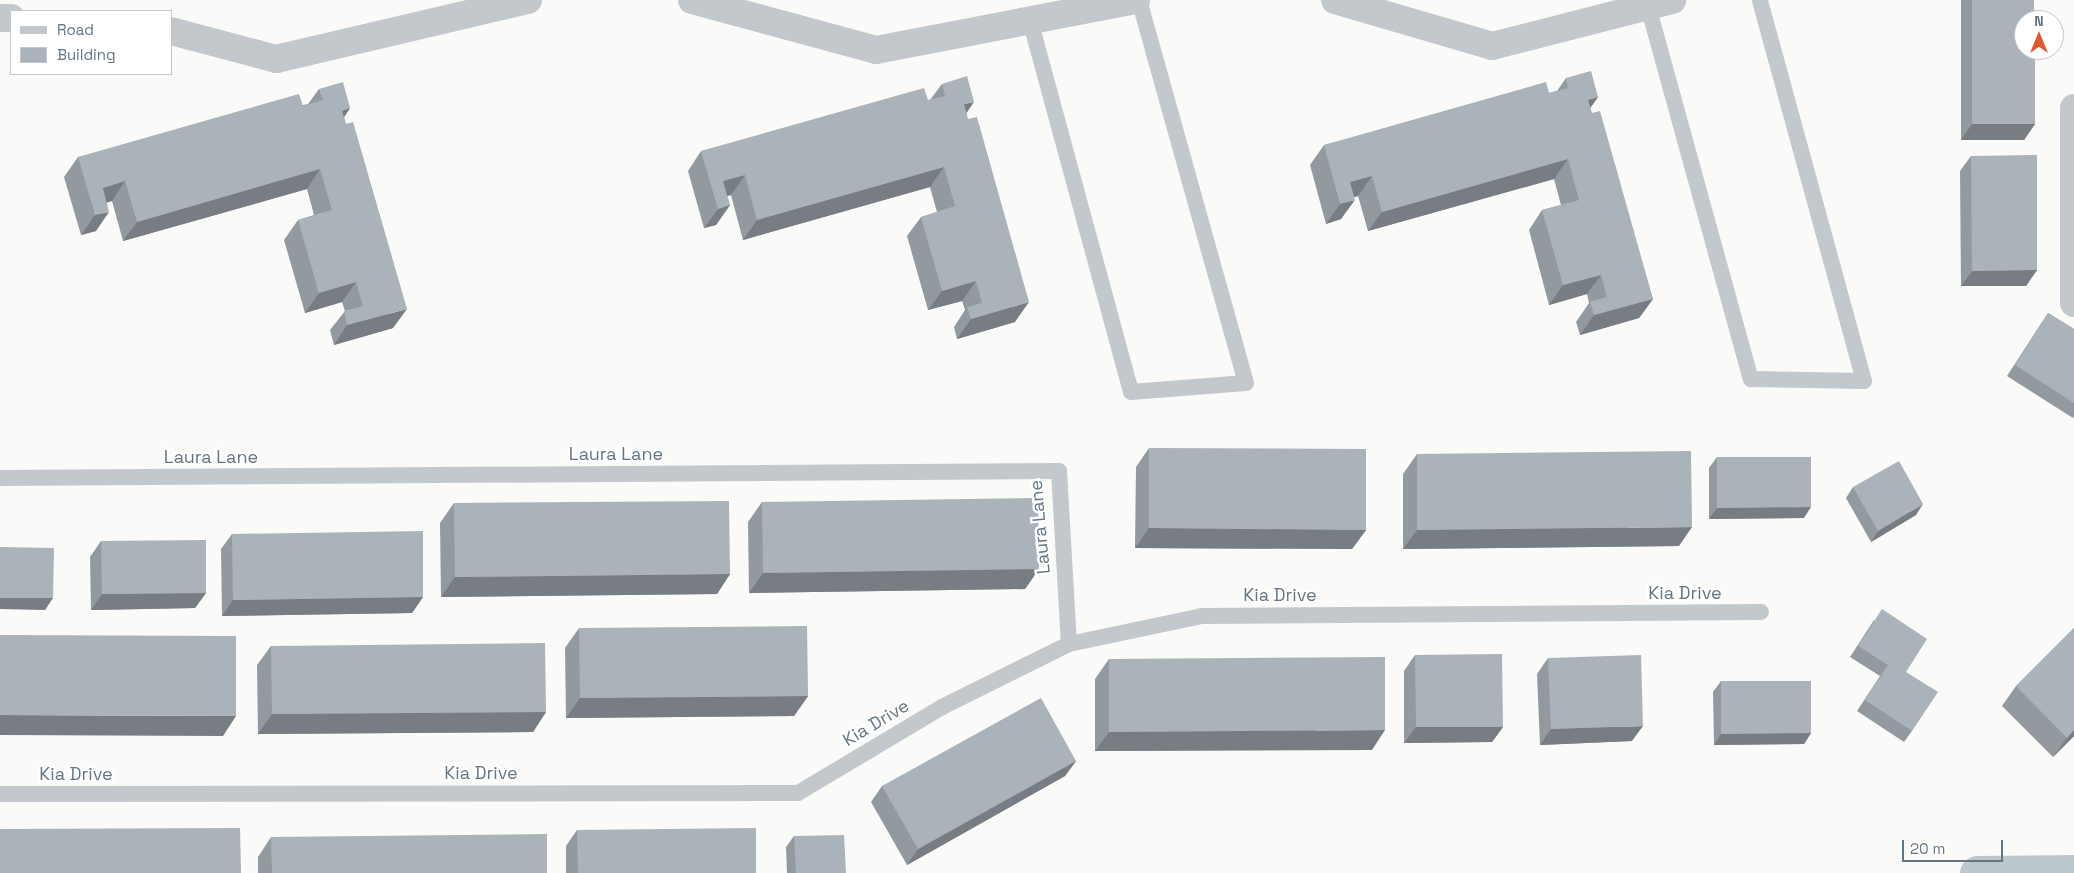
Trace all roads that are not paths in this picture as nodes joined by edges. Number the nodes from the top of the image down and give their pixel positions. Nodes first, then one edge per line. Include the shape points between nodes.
1 (528, 0) edge
2 (692, 0) edge
3 (1137, 0) edge
4 (1335, 0) edge
5 (1760, 0) edge
6 (1660, 3) edge
7 (1030, 20) junction
8 (172, 31) edge
9 (2074, 108) edge
10 (2074, 303) edge
11 (0, 478) edge
12 (1761, 612) dead end
13 (1069, 644) junction
14 (0, 794) edge

1 - 8 street via 276,59
2 - 7 street via 876,50
3 - 7 street
3 - 7 lane via 1246,383 1131,392
4 - 6 street via 1492,46
5 - 6 lane via 1864,381 1752,379
9 - 10 street
11 - 13 lane, Laura Lane via 1058,471
12 - 13 lane, Kia Drive via 1202,616
13 - 14 lane, Kia Drive via 942,707 798,792

